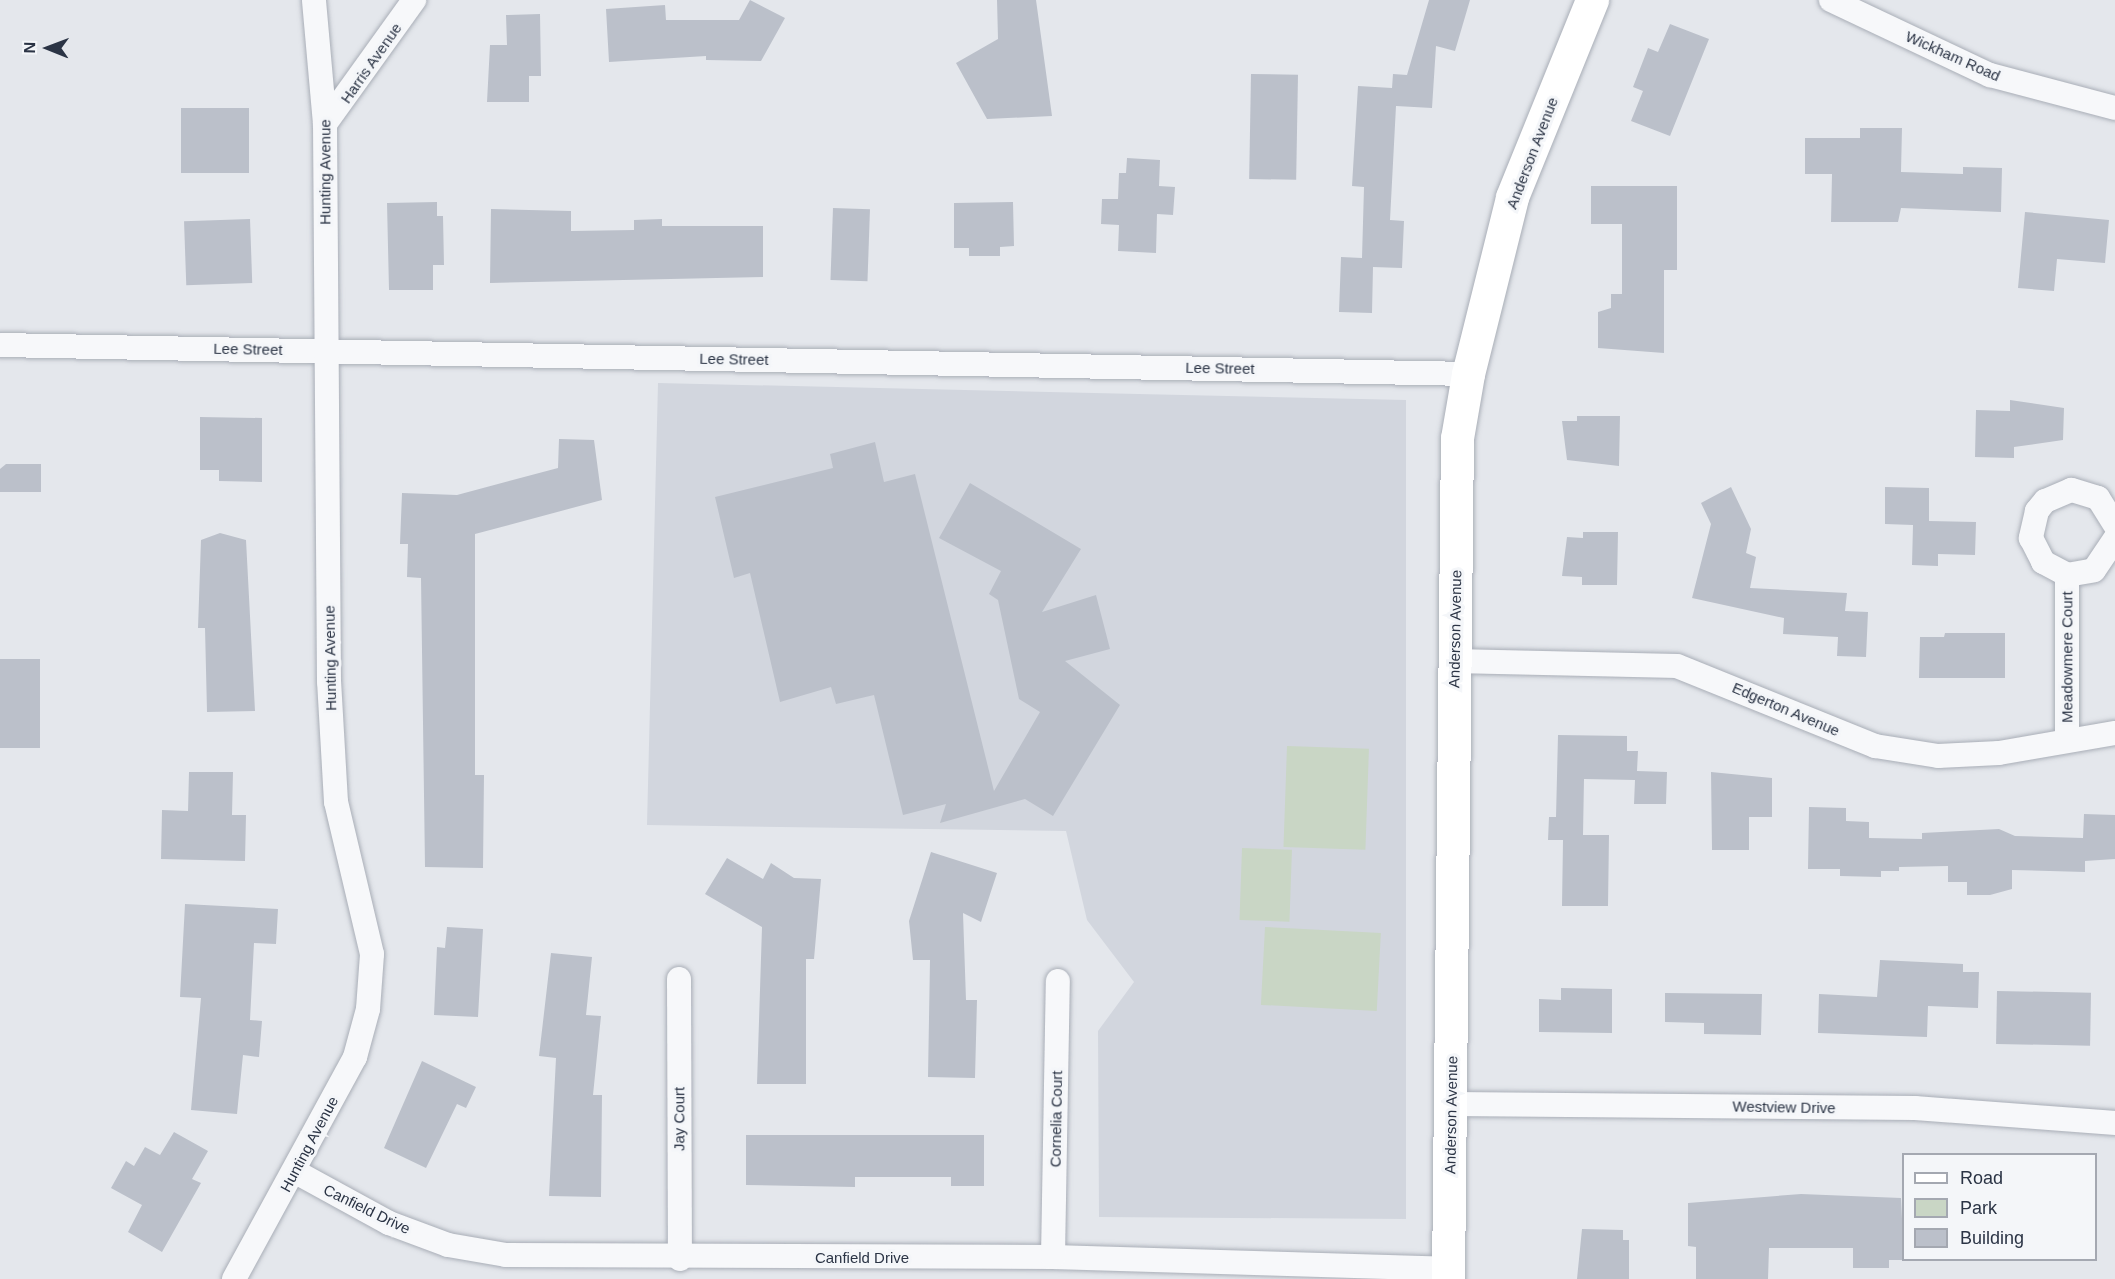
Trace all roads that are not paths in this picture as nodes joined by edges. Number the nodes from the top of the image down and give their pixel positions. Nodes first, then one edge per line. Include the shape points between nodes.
1 (314, 0) edge
2 (414, 0) edge
3 (1592, 0) edge
4 (1831, 0) edge
5 (2115, 108) edge
6 (326, 124) junction
7 (0, 345) edge
8 (326, 351) junction
9 (1468, 374) junction
10 (2115, 525) edge
11 (2115, 539) edge
12 (2067, 575) junction
13 (1454, 661) junction
14 (2115, 733) edge
15 (2067, 739) junction
16 (679, 979) dead end
17 (1058, 981) dead end
18 (1452, 1104) junction
19 (2115, 1123) edge
20 (294, 1171) junction
21 (1053, 1257) junction
22 (680, 1259) junction
23 (1448, 1274) edge
24 (234, 1279) edge

1 - 6 street, Hunting Avenue
2 - 6 street, Harris Avenue
3 - 9 main road, Anderson Avenue via 1512,197
4 - 5 street, Wickham Road via 1990,75
6 - 8 street, Hunting Avenue
7 - 8 street, Lee Street
8 - 9 street, Lee Street
8 - 20 street, Hunting Avenue via 329,682 336,802 372,954 368,1009 355,1058
9 - 13 main road, Anderson Avenue via 1458,438
10 - 12 street, Meadowmere Court via 2108,508 2085,492 2057,493 2045,501 2032,524 2033,544 2043,562
11 - 12 street, Meadowmere Court via 2094,570
12 - 15 street, Meadowmere Court
13 - 15 street, Edgerton Avenue via 1677,666 1875,746 1938,756 1999,753
13 - 18 main road, Anderson Avenue
14 - 15 street, Edgerton Avenue
16 - 22 street, Jay Court
17 - 21 street, Cornelia Court
18 - 19 street, Westview Drive via 1915,1108
18 - 23 main road, Anderson Avenue
20 - 22 street, Canfield Drive via 389,1223 448,1245 506,1255
20 - 24 street, Hunting Avenue
21 - 22 street, Canfield Drive
21 - 23 street, Canfield Drive

